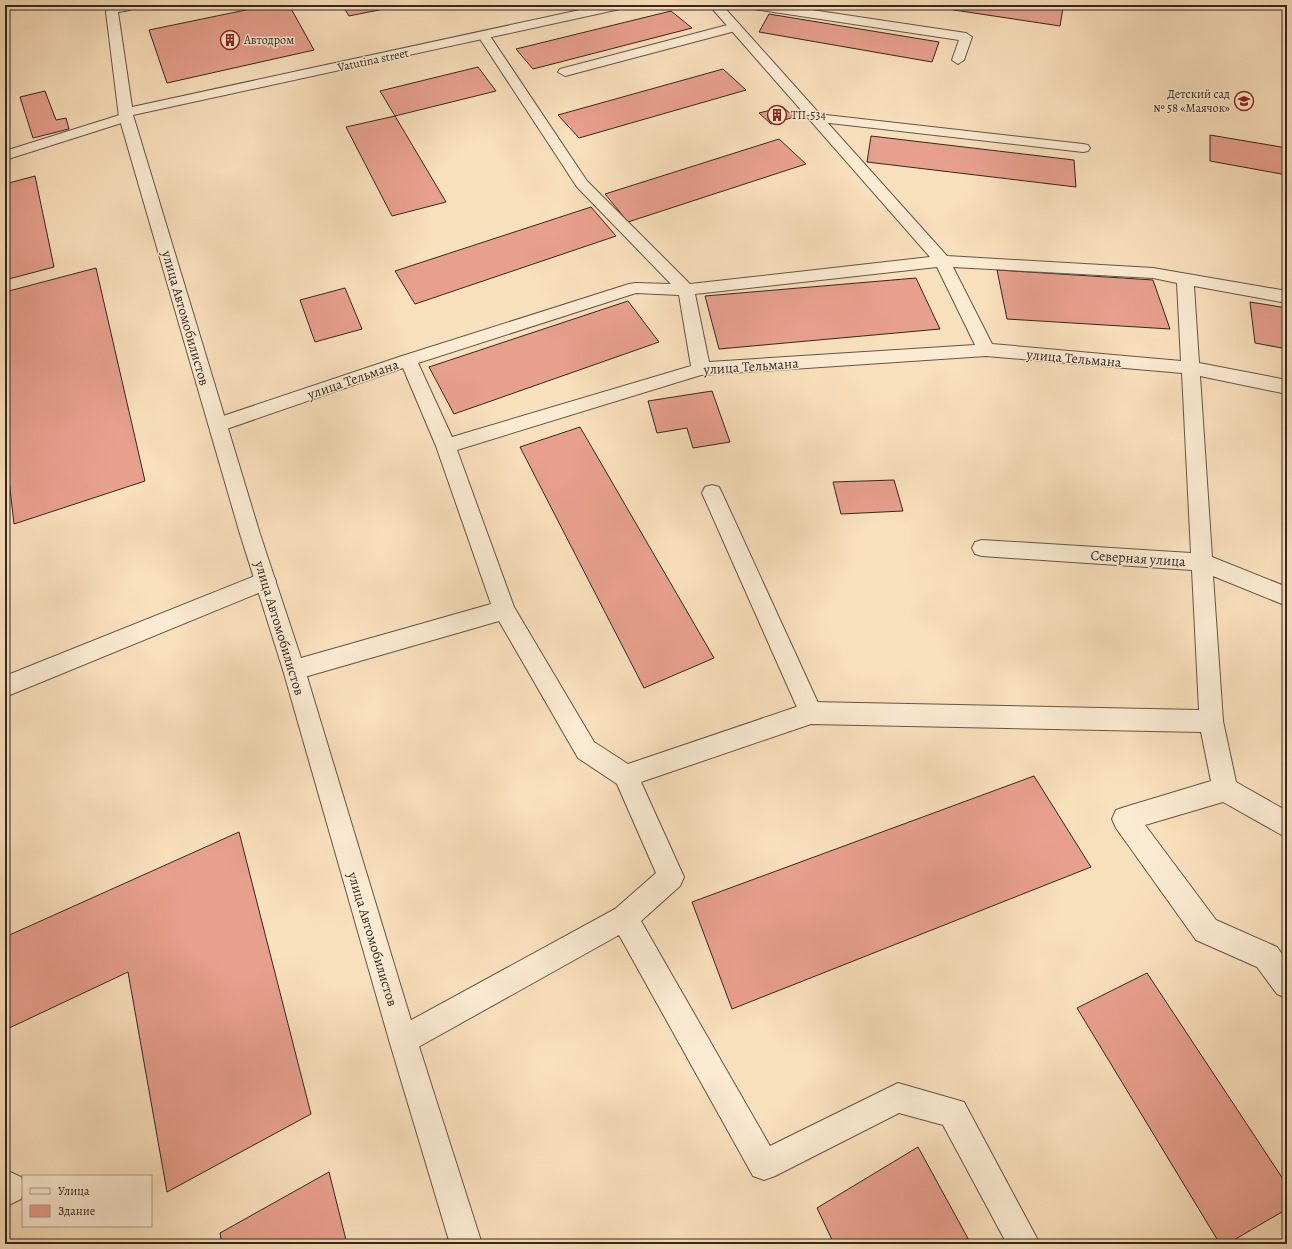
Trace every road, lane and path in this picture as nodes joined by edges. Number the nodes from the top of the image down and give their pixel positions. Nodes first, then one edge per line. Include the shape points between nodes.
1 (620, 5) edge
2 (715, 5) edge
3 (754, 5) edge
4 (120, 6) edge
5 (735, 27) junction
6 (484, 36) junction
7 (958, 60) dead end
8 (565, 72) dead end
9 (126, 115) junction
10 (818, 118) junction
11 (1083, 148) dead end
12 (5, 156) edge
13 (942, 261) junction
14 (1185, 278) junction
15 (686, 290) junction
16 (1287, 298) edge
17 (986, 350) junction
18 (408, 360) junction
19 (1192, 368) junction
20 (701, 369) junction
21 (1287, 387) edge
22 (218, 425) junction
23 (446, 446) junction
24 (712, 493) dead end
25 (982, 548) dead end
26 (1202, 562) junction
27 (265, 581) junction
28 (1287, 598) edge
29 (504, 610) junction
30 (294, 670) junction
31 (5, 687) edge
32 (811, 714) junction
33 (1210, 721) junction
34 (626, 776) junction
35 (1225, 789) junction
36 (1287, 825) edge
37 (624, 918) junction
38 (1287, 984) edge
39 (403, 1040) junction
40 (466, 1244) edge
41 (1024, 1244) edge

1 - 6 street, Vatutina street
2 - 5 street
3 - 7 street via 966,37
4 - 9 street, улица Автомобилистов via 117,56
5 - 8 street
5 - 10 street
6 - 9 street, Vatutina street
6 - 15 street via 582,184
9 - 12 street, Vatutina street
9 - 22 street, улица Автомобилистов
10 - 11 street
10 - 13 street
13 - 14 street via 1153,273
13 - 15 street
13 - 17 street
14 - 16 street
14 - 19 street
15 - 18 street via 635,288
15 - 20 street
17 - 19 street, улица Тельмана
17 - 20 street, улица Тельмана
18 - 22 street, улица Тельмана
18 - 23 street, улица Тельмана
19 - 21 street, улица Тельмана
19 - 26 street
20 - 23 street, улица Тельмана
22 - 27 street, улица Автомобилистов
23 - 29 street
24 - 32 street
25 - 26 street, Северная улица
26 - 28 street, Северная улица
26 - 33 street
27 - 30 street, улица Автомобилистов
27 - 31 street
29 - 30 street
29 - 34 street via 586,750
30 - 39 street, улица Автомобилистов
32 - 33 street
32 - 34 street
33 - 35 street
34 - 37 street via 671,877
35 - 36 street
35 - 38 street via 1124,819 1206,930 1267,957
37 - 39 street
37 - 41 street via 764,1165 898,1098 953,1113
39 - 40 street, улица Автомобилистов

